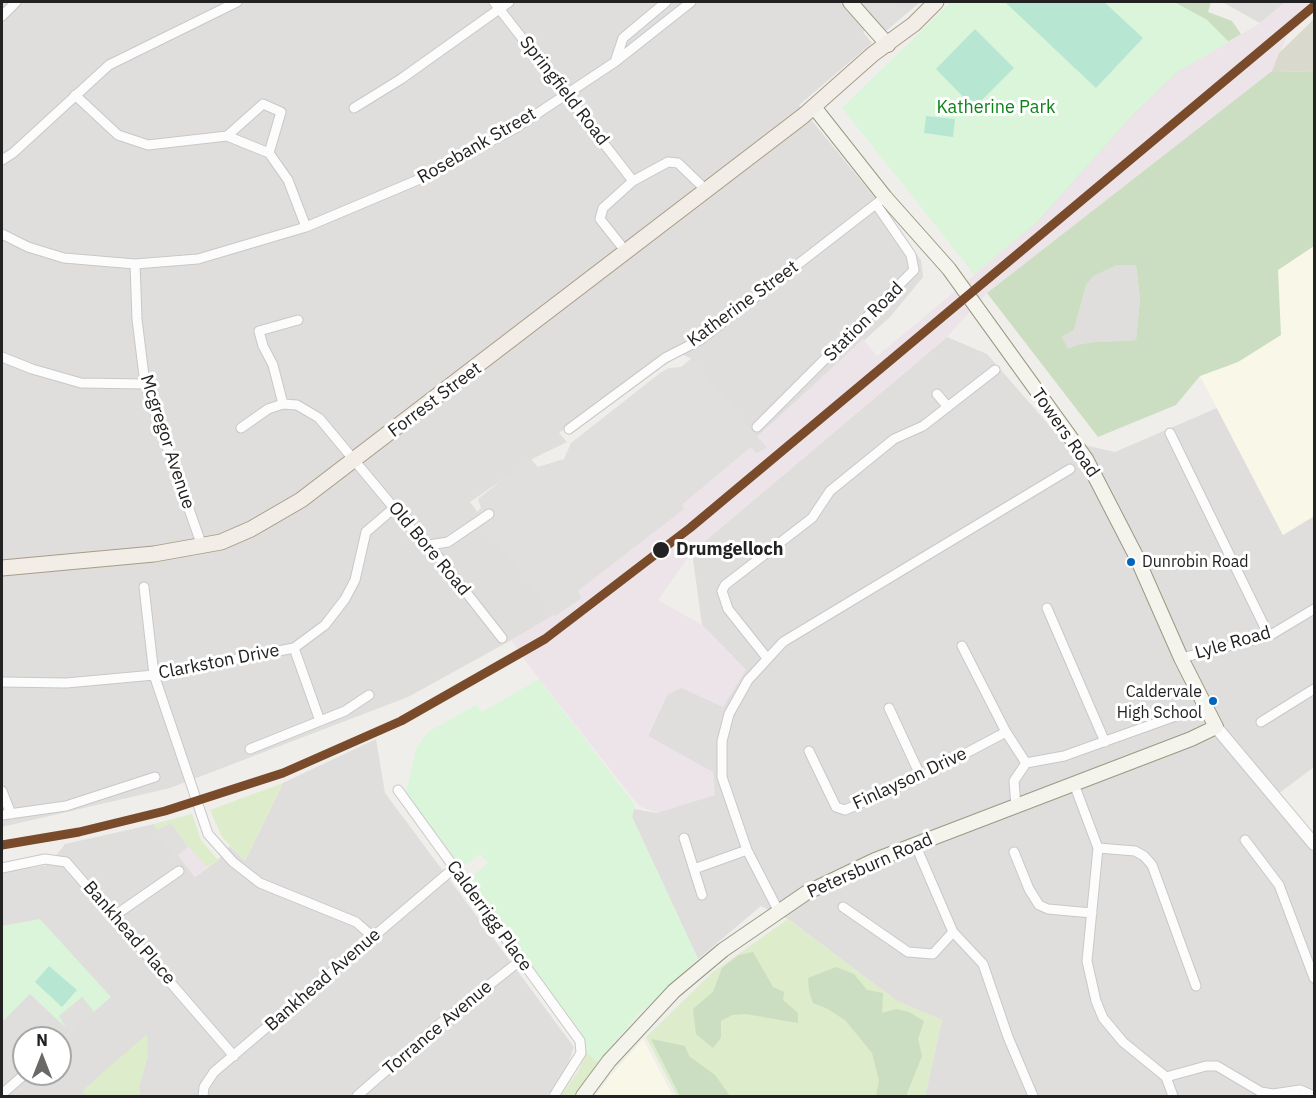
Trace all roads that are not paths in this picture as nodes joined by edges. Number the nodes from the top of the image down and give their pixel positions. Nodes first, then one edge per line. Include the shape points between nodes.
1 (16, 2) edge
2 (237, 2) edge
3 (509, 2) edge
4 (666, 2) edge
5 (691, 2) edge
6 (850, 2) edge
7 (936, 2) edge
8 (496, 5) edge
9 (2, 16) edge
10 (888, 45) junction
11 (615, 62) junction
12 (565, 93) junction
13 (75, 95) junction
14 (354, 108) dead end
15 (814, 108) junction
16 (227, 136) junction
17 (269, 153) junction
18 (2, 160) edge
19 (633, 181) junction
20 (707, 191) junction
21 (880, 200) junction
22 (306, 227) junction
23 (2, 234) edge
24 (627, 253) junction
25 (135, 264) junction
26 (298, 320) dead end
27 (2, 357) edge
28 (995, 370) dead end
29 (145, 384) junction
30 (937, 394) dead end
31 (283, 404) junction
32 (948, 407) junction
33 (757, 427) dead end
34 (241, 428) dead end
35 (569, 429) dead end
36 (1164, 447) dead end
37 (356, 460) junction
38 (1070, 469) dead end
39 (394, 508) junction
40 (489, 513) dead end
41 (429, 545) junction
42 (202, 546) junction
43 (2, 568) edge
44 (144, 587) dead end
45 (1047, 608) dead end
46 (1314, 609) edge
47 (1269, 636) junction
48 (502, 639) dead end
49 (962, 646) dead end
50 (294, 648) junction
51 (767, 658) junction
52 (1181, 658) junction
53 (154, 675) junction
54 (2, 682) edge
55 (1314, 688) edge
56 (369, 694) dead end
57 (889, 708) dead end
58 (1184, 713) dead end
59 (320, 721) junction
60 (1261, 722) dead end
61 (1216, 727) junction
62 (1006, 732) junction
63 (1105, 741) junction
64 (250, 749) dead end
65 (809, 751) dead end
66 (1026, 763) junction
67 (155, 777) dead end
68 (921, 777) junction
69 (1074, 784) junction
70 (398, 790) dead end
71 (2, 791) edge
72 (1016, 807) junction
73 (6, 814) edge
74 (684, 838) dead end
75 (1245, 840) dead end
76 (915, 844) junction
77 (1314, 844) edge
78 (1098, 848) junction
79 (747, 850) junction
80 (1014, 852) dead end
81 (2, 868) edge
82 (453, 869) junction
83 (694, 869) junction
84 (179, 871) dead end
85 (702, 895) dead end
86 (843, 907) dead end
87 (778, 910) junction
88 (1092, 913) junction
89 (114, 916) junction
90 (953, 932) junction
91 (373, 937) junction
92 (521, 960) junction
93 (1314, 978) edge
94 (1196, 986) dead end
95 (234, 1056) junction
96 (1166, 1077) junction
97 (203, 1096) edge
98 (357, 1096) edge
99 (554, 1096) edge
100 (583, 1096) edge
101 (1031, 1096) edge
102 (1173, 1096) edge
103 (1314, 1096) edge

1 - 9 street
2 - 13 street via 109,65
3 - 8 street
4 - 11 street via 623,38
5 - 11 street, Rosebank Street
6 - 10 main road
7 - 10 main road, Forrest Street
8 - 12 street, Springfield Road
8 - 14 street via 401,79
10 - 15 main road, Forrest Street via 878,61 844,91
11 - 12 street, Rosebank Street
12 - 19 street, Springfield Road
12 - 22 street, Rosebank Street via 514,129 420,179
13 - 16 street via 118,135 148,145
13 - 18 street
15 - 20 main road, Forrest Street
15 - 21 main road, Towers Road
16 - 17 street
16 - 17 street via 263,104 282,112
17 - 22 street via 288,180
19 - 20 street via 668,162 678,163
19 - 24 street via 603,208 600,219
20 - 24 main road, Forrest Street
21 - 33 street, Station Road via 911,255 914,270
21 - 35 street, Katherine Street via 700,340 665,358
21 - 52 main road, Towers Road via 949,269 1086,459 1136,556
22 - 25 street, Rosebank Street via 198,259
23 - 25 street, Rosebank Street via 64,258
24 - 37 main road, Forrest Street
25 - 29 street, Mcgregor Avenue
26 - 31 street via 258,331 273,365
27 - 29 street via 81,383
28 - 32 street
29 - 42 street, Mcgregor Avenue
30 - 32 street
31 - 34 street via 268,409
31 - 37 street, Old Bore Road via 297,405 319,418
32 - 51 street via 885,446 830,491 812,518 725,585 722,591 728,609
36 - 47 street via 1172,438
37 - 39 street, Old Bore Road
37 - 42 main road, Forrest Street via 301,500 251,529
38 - 51 street via 832,611 783,642
39 - 41 street, Old Bore Road via 418,538
39 - 50 street, Clarkston Drive via 366,532 355,580 345,599 325,625
40 - 41 street via 448,542
41 - 48 street, Old Bore Road
42 - 43 main road, Forrest Street
44 - 53 street
45 - 63 street
46 - 47 street, Lyle Road
47 - 52 street, Lyle Road
49 - 62 street
50 - 53 street, Clarkston Drive
50 - 59 street
51 - 79 street via 748,680 729,714 720,760
52 - 61 main road, Towers Road
53 - 54 street, Clarkston Drive via 66,683
53 - 91 street via 212,840 245,873 271,889 356,922
55 - 60 street
56 - 59 street via 345,711
57 - 68 street
58 - 63 street
59 - 64 street
61 - 69 main road, Petersburn Road
61 - 77 street, Towers Road
62 - 66 street
62 - 68 street, Finlayson Drive
63 - 66 street via 1064,756
65 - 68 street, Finlayson Drive via 836,807 845,810
66 - 72 street via 1014,781
67 - 73 street via 66,806
69 - 72 main road, Petersburn Road
69 - 78 street
70 - 82 street, Calderrigg Place
71 - 73 street
72 - 76 main road, Petersburn Road
74 - 83 street
75 - 93 street via 1279,885
76 - 87 main road, Petersburn Road via 833,879
76 - 90 street
78 - 88 street
78 - 94 street via 1135,851 1152,866
79 - 83 street
79 - 87 street
80 - 88 street via 1039,905
81 - 89 street, Bankhead Place via 59,859 70,866
82 - 91 street, Bankhead Avenue
82 - 92 street, Calderrigg Place
83 - 85 street
84 - 89 street
86 - 90 street via 908,952 933,954
87 - 100 main road, Petersburn Road via 674,991 609,1061
88 - 96 street via 1087,961 1103,1018 1123,1042
89 - 95 street, Bankhead Place
90 - 101 street via 983,964
91 - 95 street, Bankhead Avenue
92 - 98 street, Torrance Avenue
92 - 99 street, Calderrigg Place via 580,1041 582,1053
95 - 97 street, Bankhead Avenue via 208,1079
96 - 102 street
96 - 103 street via 1217,1066 1261,1092 1300,1090

